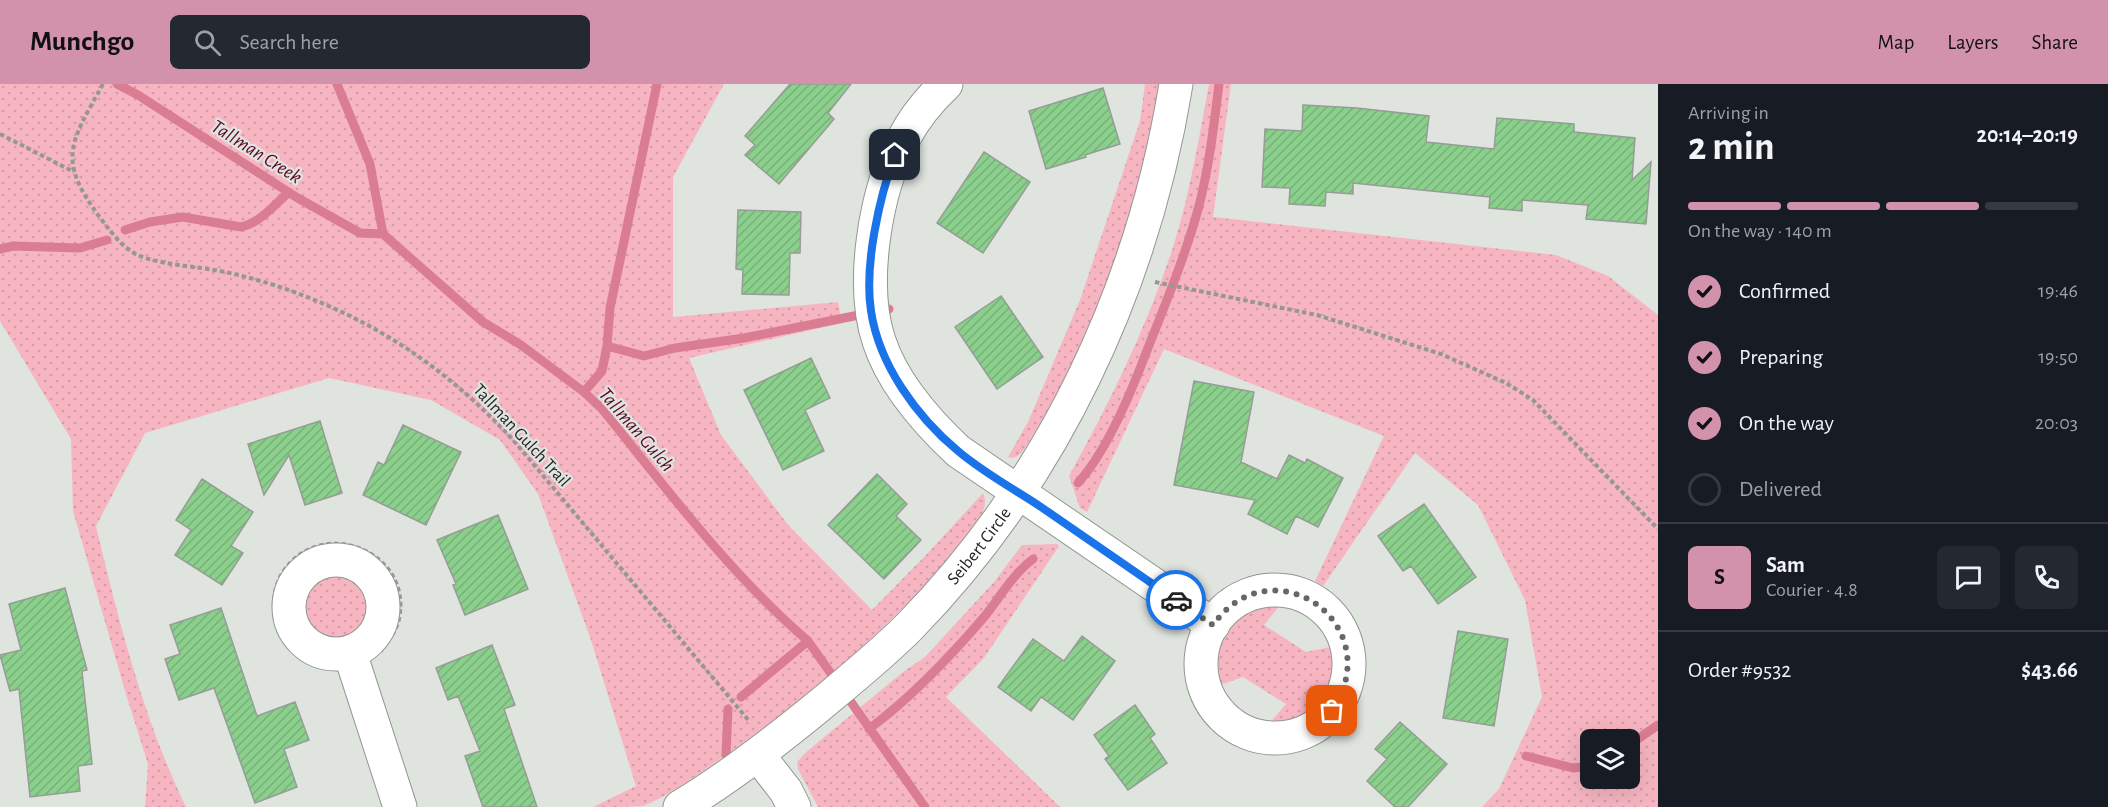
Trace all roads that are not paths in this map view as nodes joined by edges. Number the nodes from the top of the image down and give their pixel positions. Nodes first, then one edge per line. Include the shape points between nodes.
1 (946, 84) edge
2 (1176, 84) edge
3 (1019, 492) junction
4 (1213, 625) junction
5 (350, 653) dead end
6 (758, 755) junction
7 (698, 803) edge
8 (400, 807) edge
9 (794, 807) edge

1 - 3 street via 913,122 888,176 872,254 871,313 893,371 924,417 958,451
2 - 3 street, Seibert Circle via 1163,158 1123,290 1079,387
3 - 4 street
3 - 6 street, Seibert Circle via 958,573 910,626
4 - 4 street via 1202,649 1201,675 1210,699 1236,728 1261,737 1287,737 1322,721 1339,700 1348,675 1347,648 1337,624 1319,605 1288,592 1255,593 1231,605
5 - 8 street
6 - 7 street, Seibert Circle
6 - 9 street via 786,790

